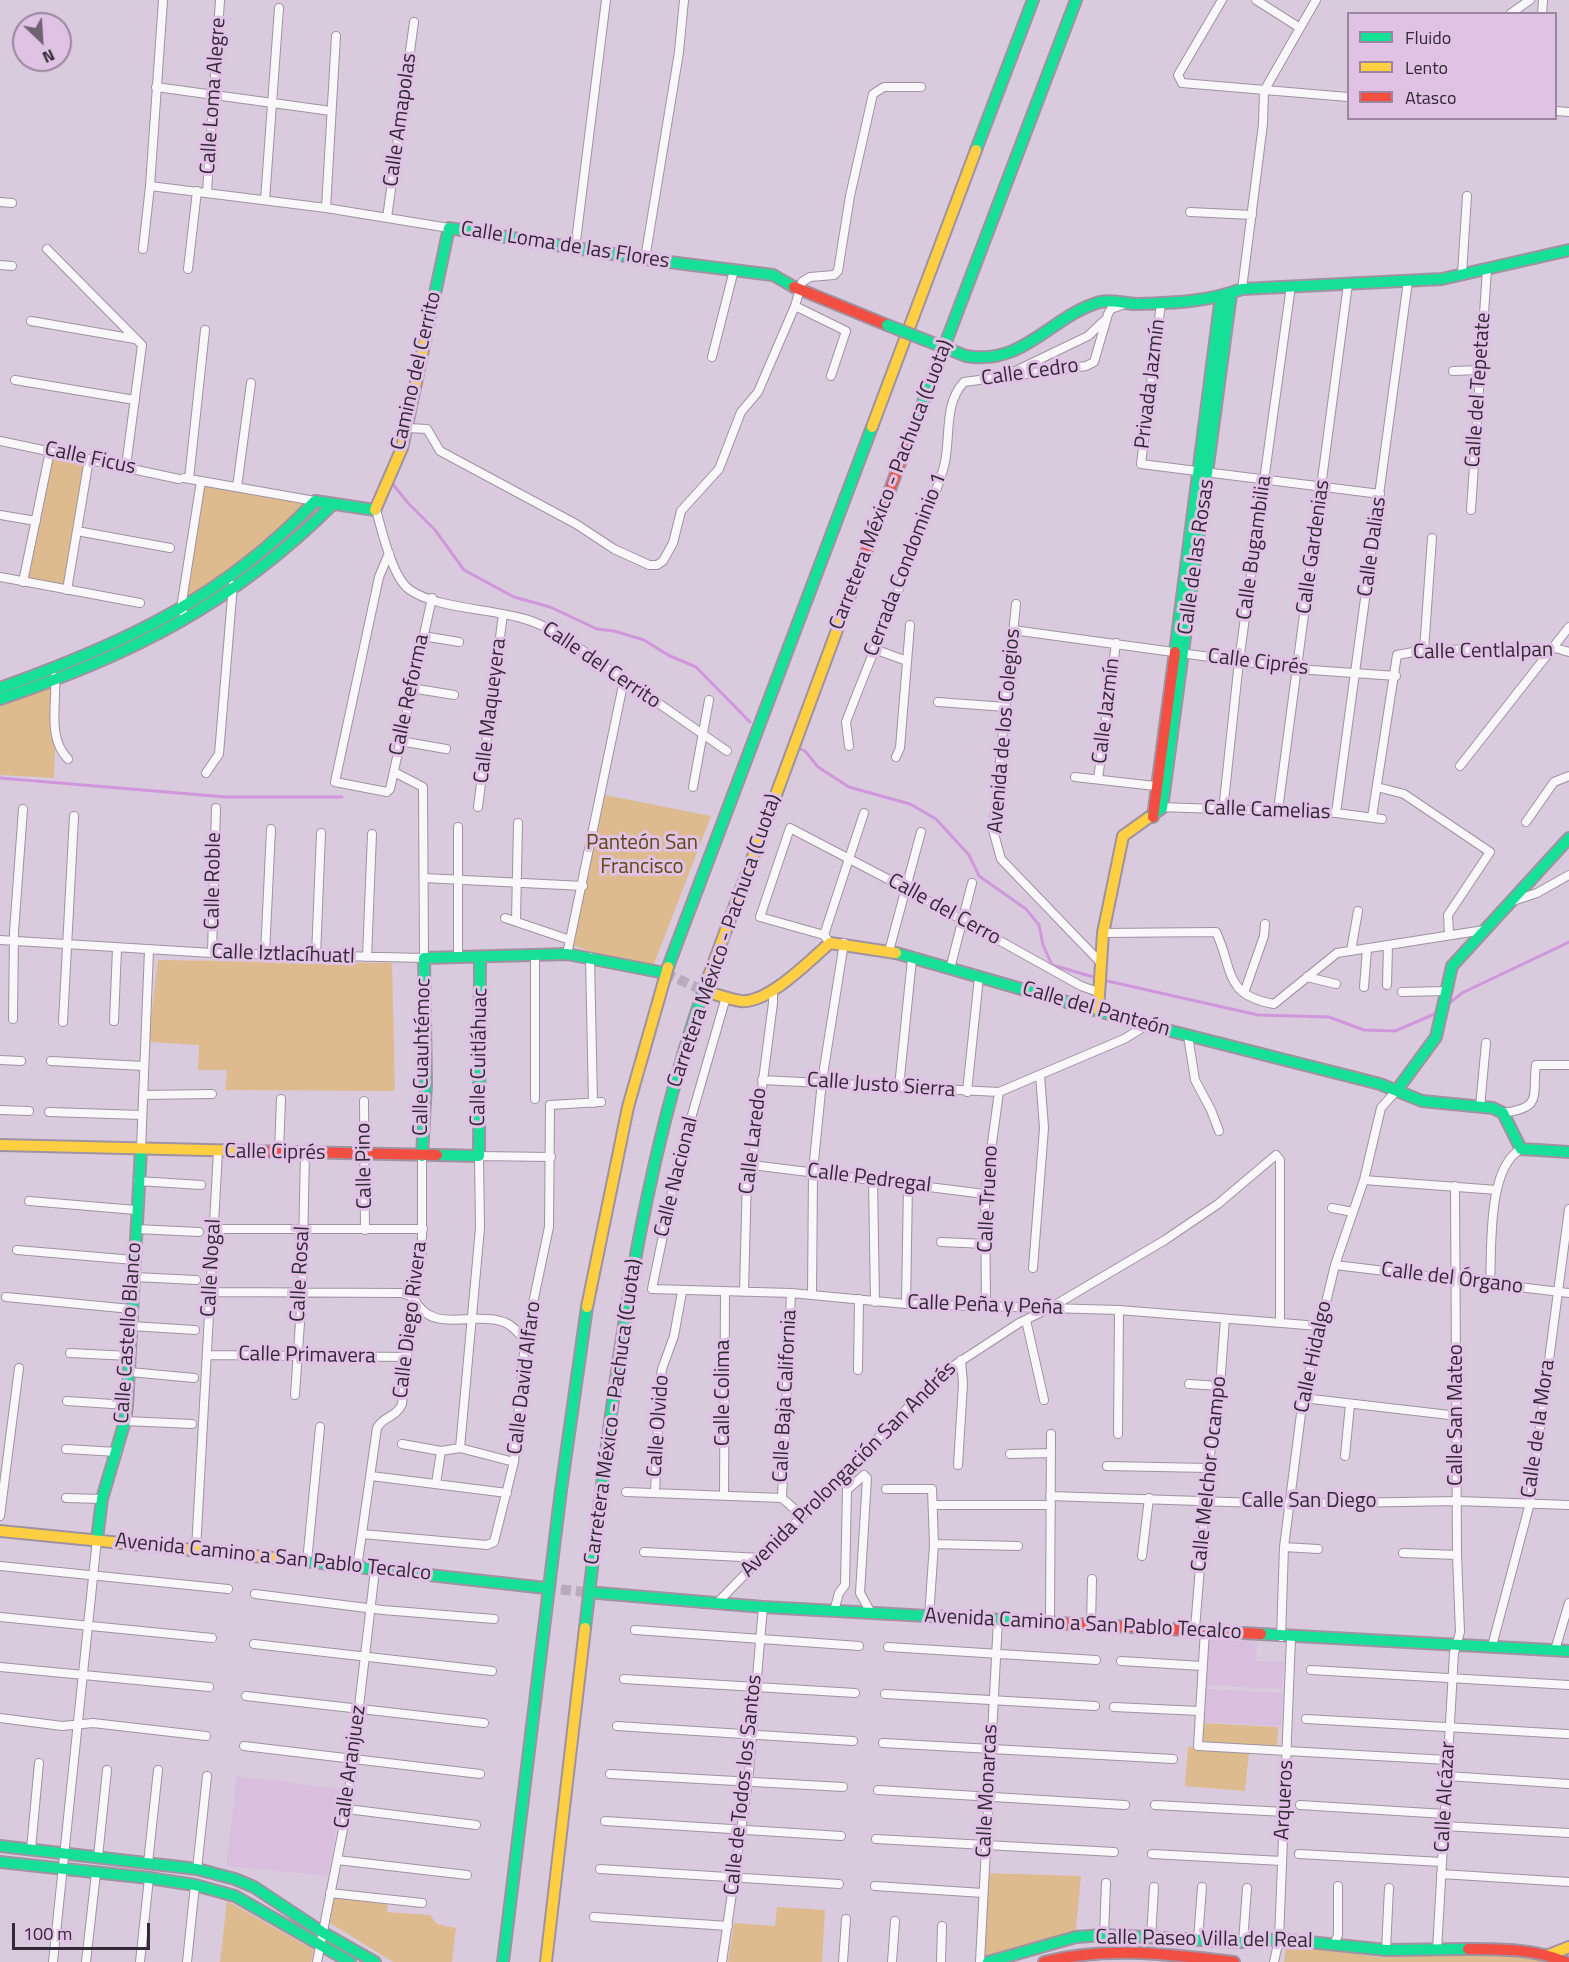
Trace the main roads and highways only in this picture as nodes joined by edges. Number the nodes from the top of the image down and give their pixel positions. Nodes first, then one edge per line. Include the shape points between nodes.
1 (1033, 0) edge
2 (1076, 0) edge
3 (449, 228) joint
4 (1569, 250) edge
5 (1226, 295) junction
6 (333, 504) junction
7 (232, 582) junction
8 (1179, 653) junction
9 (55, 675) junction
10 (0, 688) edge
11 (0, 699) edge
12 (1156, 810) junction
13 (1569, 838) edge
14 (480, 957) junction
15 (424, 958) joint
16 (665, 973) tunnel mouth
17 (704, 991) tunnel mouth
18 (1098, 1010) junction
19 (1397, 1090) junction
20 (0, 1145) edge
21 (141, 1149) junction
22 (1569, 1152) edge
23 (422, 1156) junction
24 (479, 1156) joint
25 (0, 1531) edge
26 (97, 1539) junction
27 (546, 1588) tunnel mouth
28 (598, 1593) tunnel mouth
29 (1569, 1651) edge
30 (0, 1846) edge
31 (0, 1862) edge
32 (1569, 1947) edge
33 (1550, 1955) junction
34 (1102, 1956) edge
35 (1150, 1958) edge
36 (1198, 1960) edge
37 (350, 1962) edge
38 (375, 1962) edge
39 (503, 1962) edge
40 (546, 1962) edge
41 (988, 1962) edge
42 (1044, 1962) edge
43 (1234, 1962) edge
44 (1566, 1962) edge

1 - 39 main road, Carretera México - Pachuca (Cuota) via 672,955 620,1131 594,1253 575,1373
2 - 40 main road, Carretera México - Pachuca (Cuota) via 759,835 697,1009 671,1096 641,1222 616,1374
3 - 5 main road, Calle Loma de las Flores, bridge via 773,275 798,290 985,360 1005,356 1104,301 1161,303
3 - 6 main road, Camino del Cerrito via 408,428 376,510
4 - 5 main road, Calle Loma de las Flores via 1462,274 1408,281 1242,289
5 - 8 main road, Calle de las Rosas via 1197,473
5 - 8 main road, Calle de las Rosas via 1209,474
6 - 7 main road via 307,531
6 - 7 main road via 315,501 297,523
7 - 9 main road via 184,613
8 - 12 main road, Calle de las Rosas
8 - 12 main road, Calle de las Rosas via 1155,786
9 - 10 main road
9 - 11 main road
12 - 18 main road via 1123,836 1103,933
13 - 19 main road via 1452,966 1432,1045
14 - 15 main road, Calle Iztlacíhuatl
14 - 16 main road, Calle Iztlacíhuatl via 567,954
14 - 24 main road, Calle Cuitláhuac
15 - 23 main road, Calle Cuauhtémoc via 426,1083
17 - 18 main road, Calle del Panteón via 742,1001 756,999 772,990 827,939 889,951
18 - 19 main road, Calle del Panteón
19 - 22 main road, Calle del Panteón via 1422,1101 1503,1113 1521,1149
20 - 21 main road, Calle Ciprés
21 - 23 main road, Calle Ciprés
21 - 26 main road, Calle Castello Blanco via 127,1405 102,1499
23 - 24 main road, Calle Ciprés
25 - 26 main road, Avenida Camino a San Pablo Tecalco
26 - 27 main road, Avenida Camino a San Pablo Tecalco
28 - 29 main road, Avenida Camino a San Pablo Tecalco via 929,1617
30 - 38 main road via 197,1869 254,1887
31 - 37 main road via 149,1878 235,1896
32 - 33 main road
33 - 41 main road, Calle Paseo Villa del Real via 1503,1949 1386,1950 1280,1939 1243,1942 1104,1935 1076,1937
33 - 44 main road, Calle Paseo Villa del Real
34 - 35 main road, Calle Paseo Villa del Real
34 - 42 main road, Calle Paseo Villa del Real via 1068,1954
35 - 36 main road, Calle Paseo Villa del Real
36 - 43 main road, Calle Paseo Villa del Real

